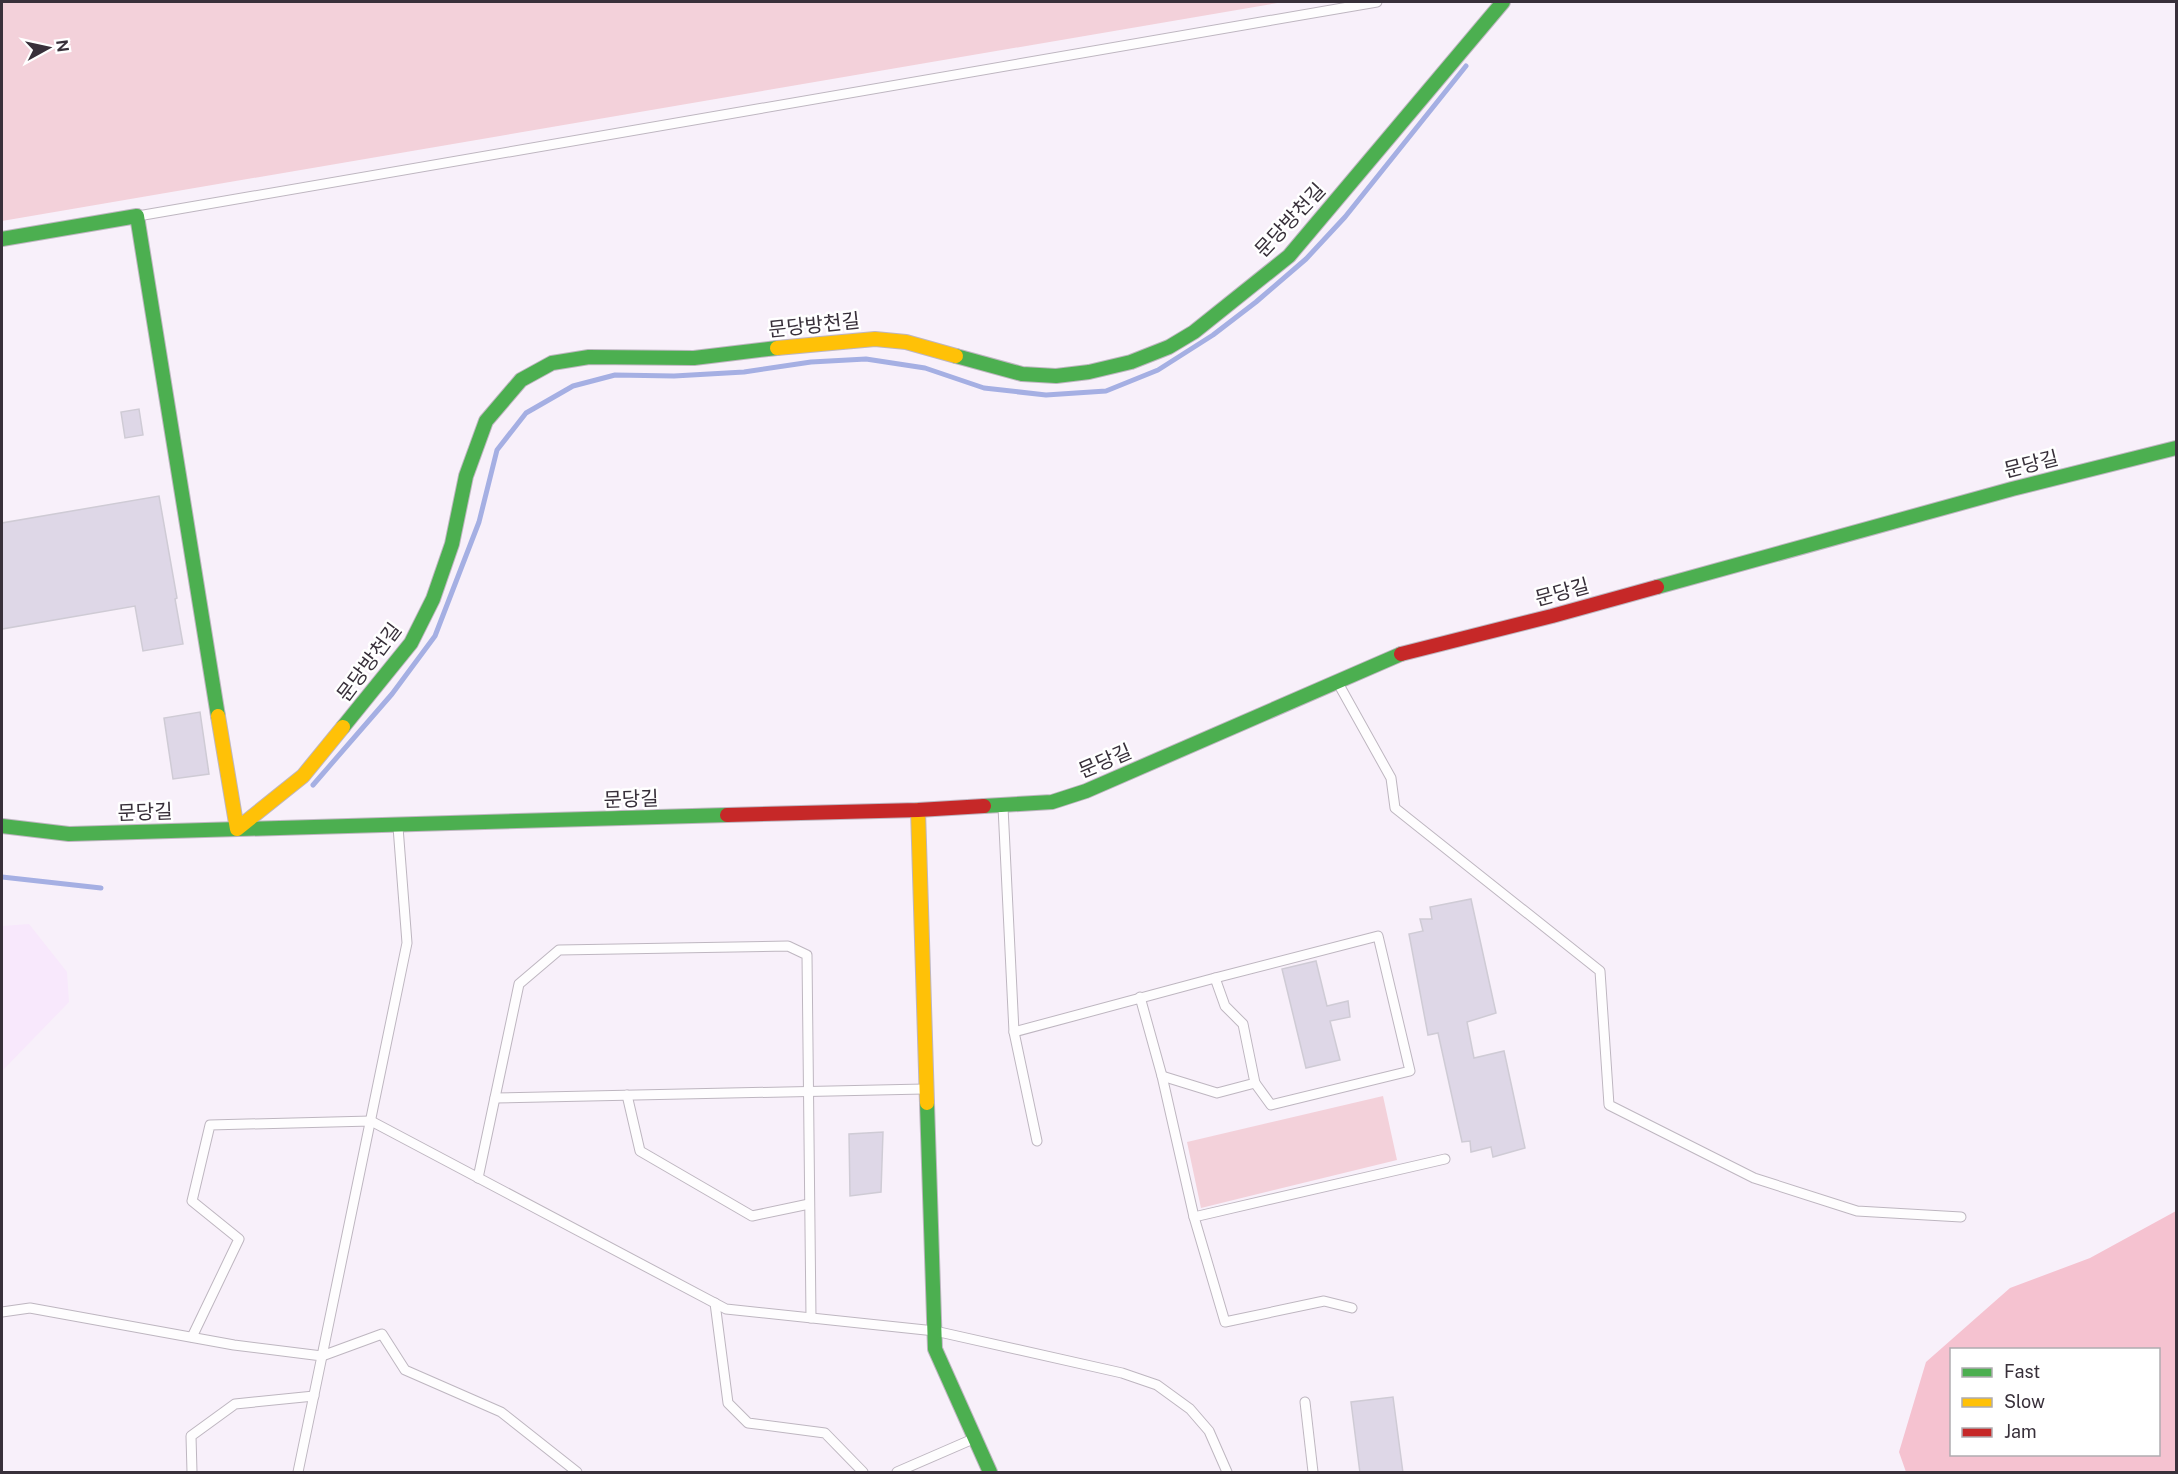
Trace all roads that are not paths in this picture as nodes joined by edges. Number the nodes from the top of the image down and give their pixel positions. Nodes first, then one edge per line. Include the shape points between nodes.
1 (1377, 2) edge
2 (1503, 2) edge
3 (1321, 6) edge
4 (137, 216) junction
5 (2, 240) edge
6 (2176, 448) edge
7 (1337, 681) junction
8 (1003, 805) junction
9 (918, 810) junction
10 (398, 825) junction
11 (2, 826) edge
12 (237, 829) junction
13 (1215, 978) junction
14 (1140, 997) junction
15 (1014, 1032) junction
16 (1162, 1076) junction
17 (1255, 1083) junction
18 (927, 1089) junction
19 (808, 1091) junction
20 (627, 1095) junction
21 (495, 1098) junction
22 (371, 1121) junction
23 (1037, 1141) dead end
24 (1445, 1158) dead end
25 (478, 1178) junction
26 (809, 1204) junction
27 (1194, 1217) junction
28 (1960, 1217) dead end
29 (715, 1303) junction
30 (1352, 1308) dead end
31 (2, 1312) edge
32 (811, 1318) junction
33 (935, 1331) junction
34 (192, 1337) junction
35 (322, 1356) junction
36 (314, 1396) junction
37 (1305, 1402) dead end
38 (975, 1438) junction
39 (192, 1473) edge
40 (298, 1473) edge
41 (577, 1473) edge
42 (863, 1473) edge
43 (897, 1473) edge
44 (990, 1473) edge
45 (1227, 1473) edge
46 (1313, 1473) edge

1 - 3 lane
2 - 12 street, 문당방천길 via 1289,256 1194,332 1131,362 1078,374 1022,374 906,342 838,340 694,358 589,357 552,363 521,380 486,422 466,476 452,544 433,599 411,643 303,776
3 - 4 lane
4 - 5 street
4 - 12 street
6 - 7 street, 문당길 via 2012,489 1552,616 1407,651
7 - 8 street, 문당길 via 1086,791 1052,802
7 - 28 lane via 1391,778 1395,808 1600,971 1609,1105 1754,1178 1857,1211
8 - 9 street, 문당길
8 - 15 lane
9 - 10 street, 문당길
9 - 18 street
10 - 12 street, 문당길
10 - 22 lane via 407,943
11 - 12 street, 문당길 via 69,834
13 - 14 lane
13 - 17 lane via 1225,1006 1243,1024
13 - 17 lane via 1378,936 1410,1071 1271,1106
14 - 15 lane
14 - 16 lane
15 - 23 lane
16 - 17 lane via 1217,1094
16 - 27 lane
18 - 19 lane
18 - 33 street
19 - 20 lane
19 - 21 lane via 807,955 788,946 559,950 519,984
19 - 26 lane
20 - 21 lane
20 - 26 lane via 640,1151 752,1216
21 - 25 lane
22 - 25 lane
22 - 34 lane via 210,1125 192,1201 239,1239
22 - 35 lane
24 - 27 lane
25 - 29 lane
26 - 32 lane
27 - 30 lane via 1225,1322 1324,1301
29 - 32 lane via 726,1309
29 - 42 lane via 728,1403 748,1423 825,1433
31 - 34 lane via 30,1308
32 - 33 lane
33 - 38 street via 935,1348
33 - 45 lane via 1122,1373 1157,1385 1190,1409 1209,1431
34 - 35 lane
35 - 36 lane
35 - 41 lane via 382,1334 405,1370 501,1412
36 - 39 lane via 235,1404 191,1436
36 - 40 lane
37 - 46 lane
38 - 43 lane
38 - 44 street

